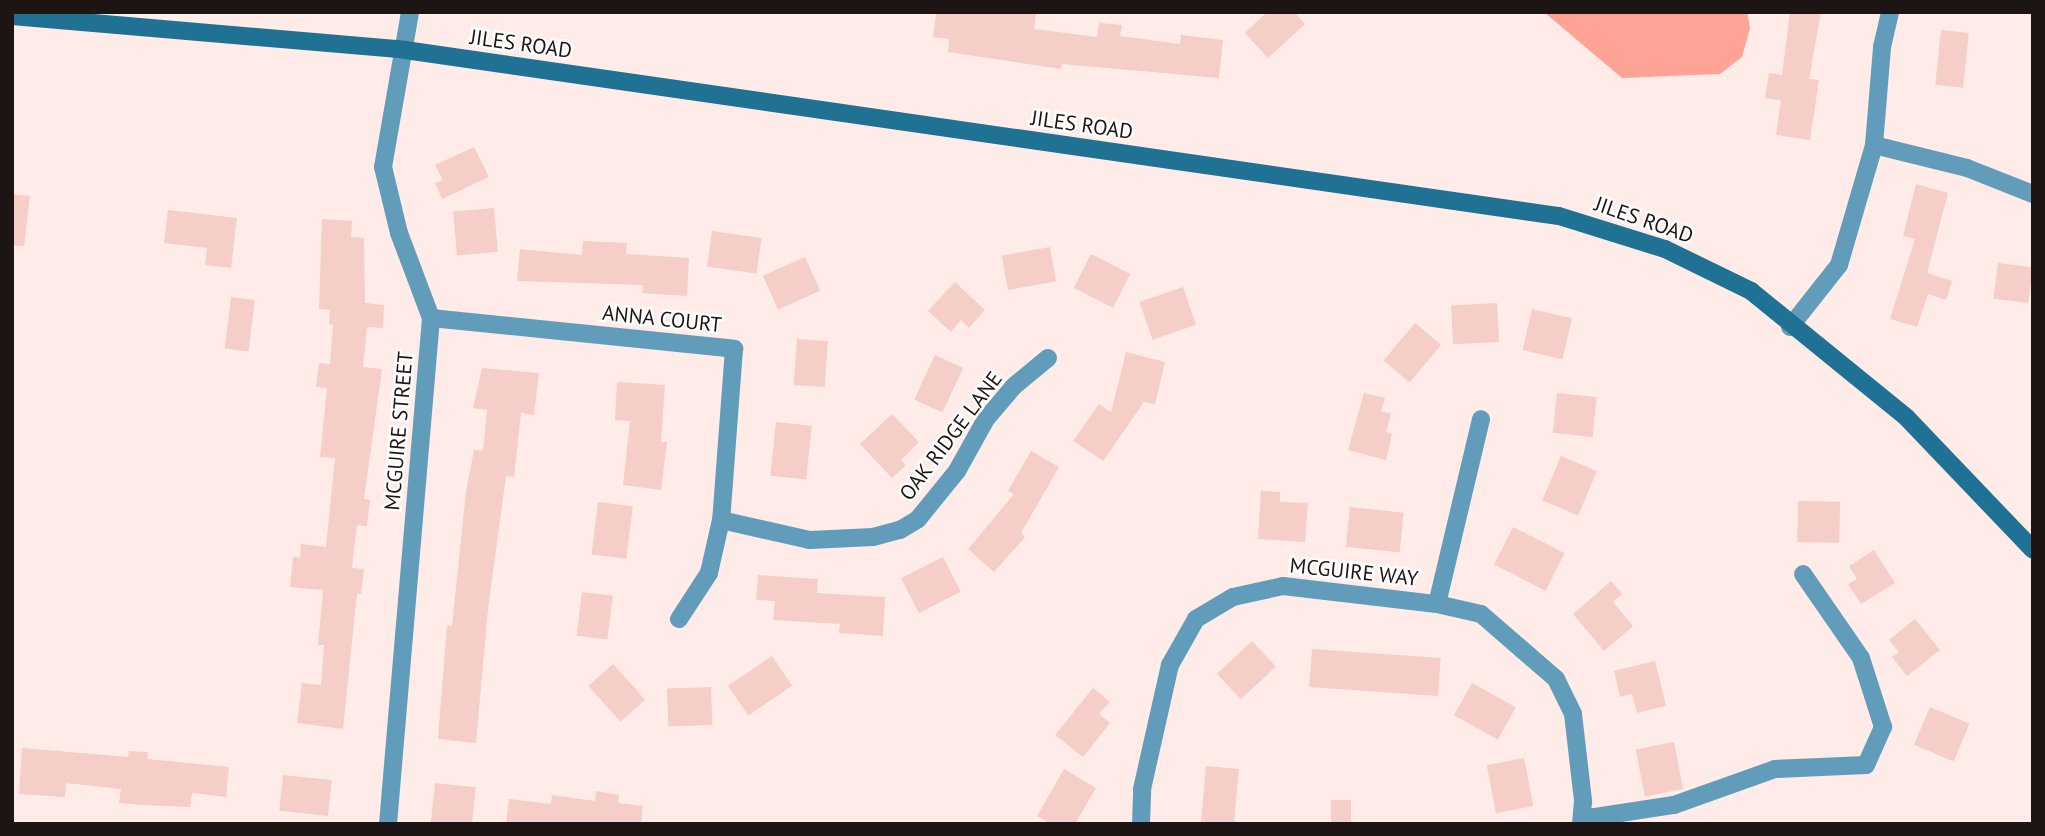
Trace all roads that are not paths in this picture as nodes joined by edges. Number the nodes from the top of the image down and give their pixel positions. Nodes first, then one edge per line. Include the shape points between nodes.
1 (410, 12) edge
2 (1890, 12) edge
3 (12, 16) edge
4 (405, 50) junction
5 (1874, 145) junction
6 (2033, 194) edge
7 (431, 318) junction
8 (1790, 327) junction
9 (1048, 358) dead end
10 (1481, 419) dead end
11 (721, 520) junction
12 (2033, 550) edge
13 (1803, 575) dead end
14 (1437, 604) junction
15 (678, 619) dead end
16 (1582, 821) edge
17 (388, 824) edge
18 (1141, 824) edge

1 - 4 street, MCGUIRE STREET
2 - 5 street via 1882,47
3 - 4 street, JILES ROAD
4 - 7 street, MCGUIRE STREET via 383,167 399,233
4 - 8 street, JILES ROAD via 1559,216 1665,249 1716,271 1769,304
5 - 6 street via 1967,168
5 - 8 street via 1839,265
7 - 11 street, ANNA COURT via 734,349
7 - 17 street, MCGUIRE STREET
8 - 12 street, JILES ROAD via 1907,418
9 - 11 street, OAK RIDGE LANE via 1014,386 986,419 957,471 918,519 900,530 873,537 810,540
10 - 14 street
11 - 15 street, ANNA COURT via 709,573
13 - 16 street via 1861,658 1883,727 1866,765 1775,769 1675,805
14 - 16 street, MCGUIRE WAY via 1481,614 1556,679 1573,714
14 - 18 street, MCGUIRE WAY via 1283,586 1233,597 1196,619 1170,665 1142,789

